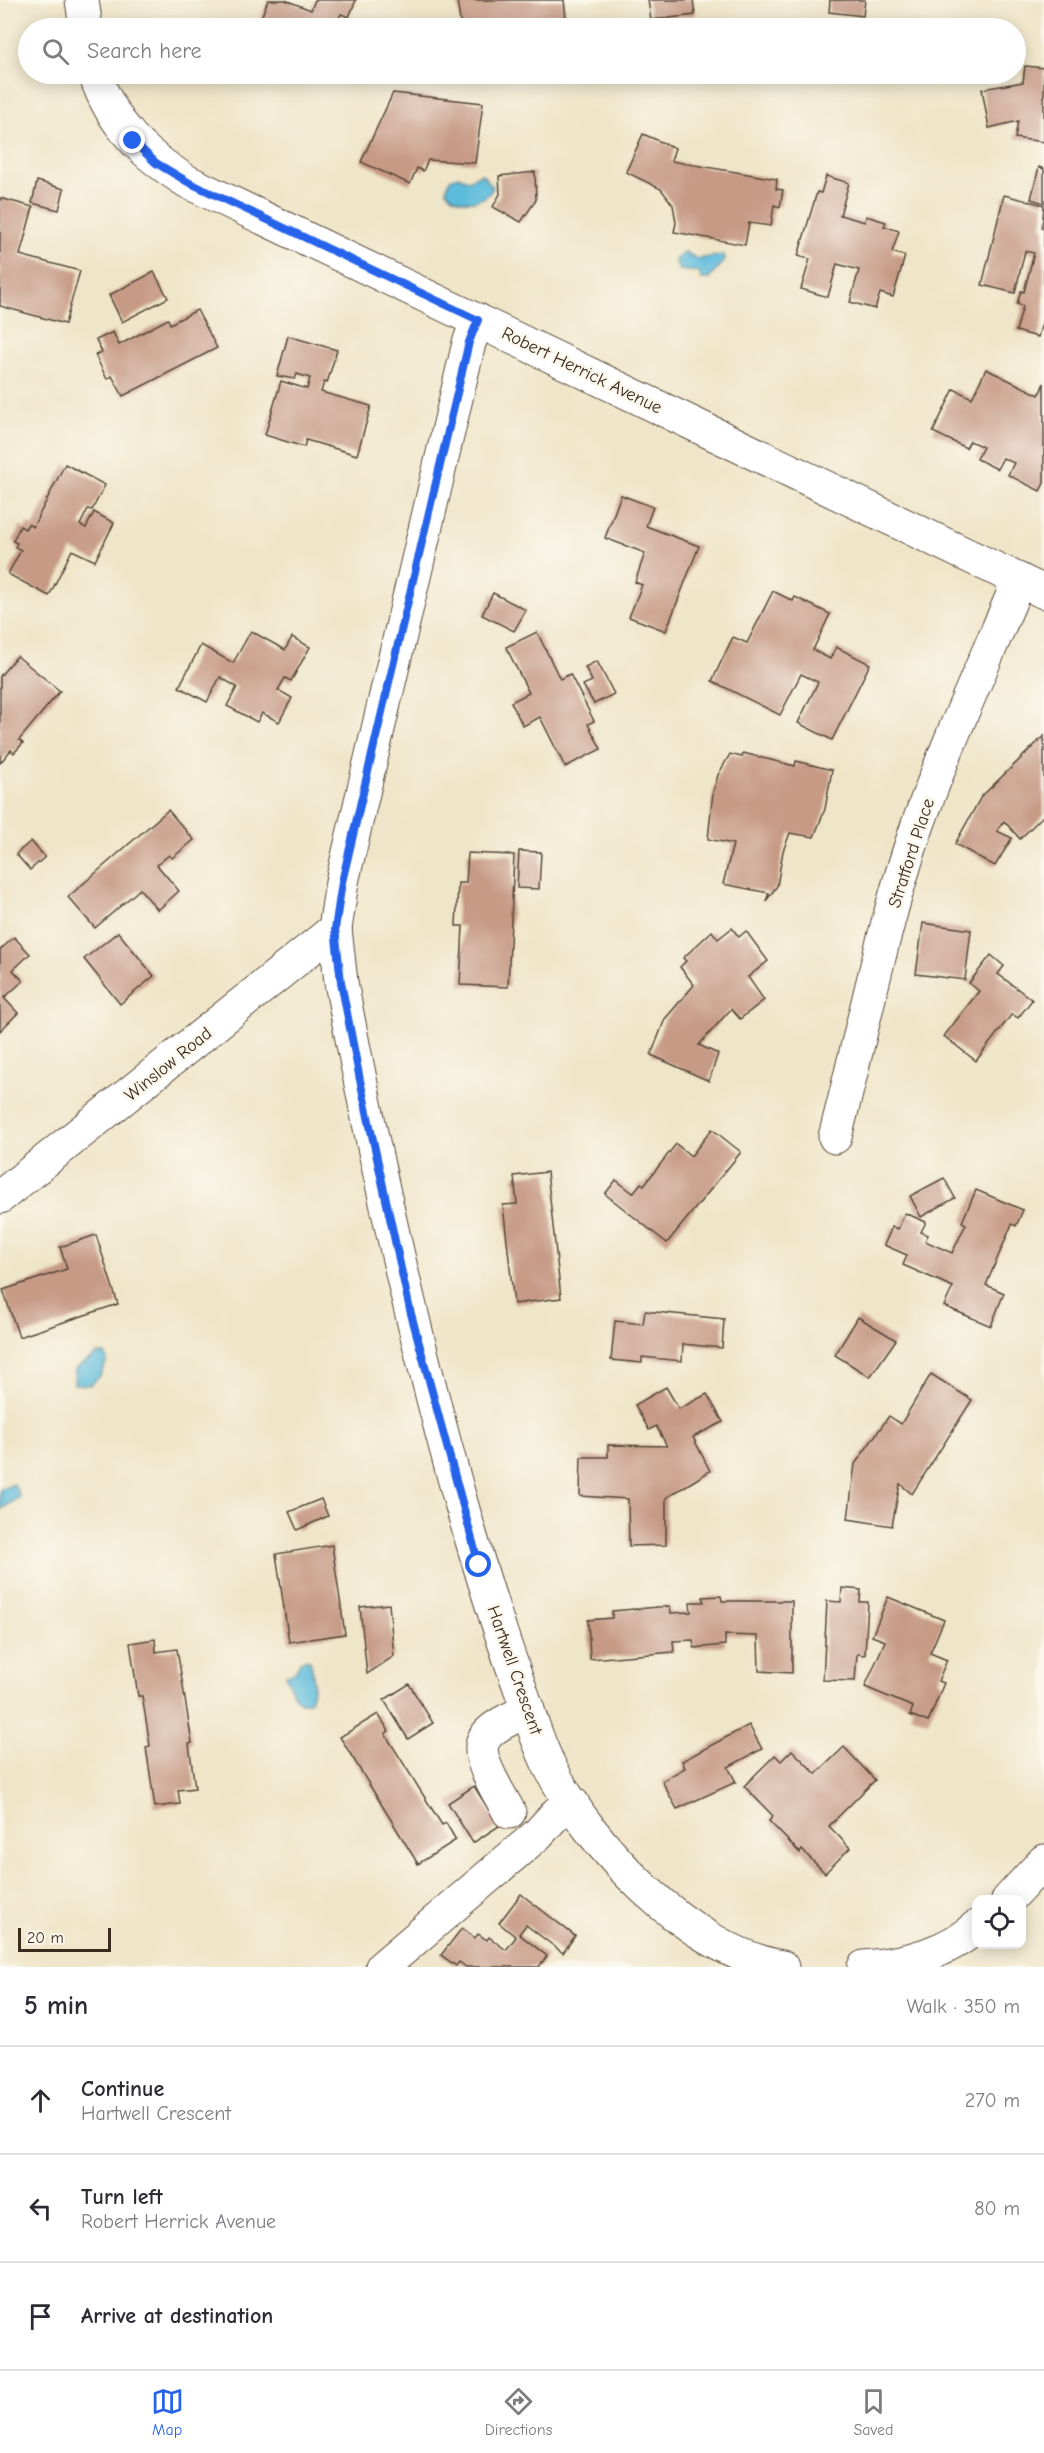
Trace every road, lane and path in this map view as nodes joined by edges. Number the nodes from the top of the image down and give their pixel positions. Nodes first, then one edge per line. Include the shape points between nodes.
1 (82, 0) edge
2 (85, 18) edge
3 (99, 84) edge
4 (478, 320) junction
5 (1032, 586) edge
6 (335, 929) junction
7 (835, 1137) dead end
8 (0, 1197) edge
9 (528, 1710) junction
10 (573, 1804) junction
11 (510, 1812) dead end
12 (1044, 1861) edge
13 (1012, 1895) edge
14 (972, 1930) edge
15 (935, 1960) edge
16 (382, 1967) edge
17 (782, 1967) edge
18 (864, 1967) edge

1 - 2 street
3 - 4 street, Robert Herrick Avenue via 120,123 156,163 188,182
4 - 5 street, Robert Herrick Avenue
4 - 6 street, Hartwell Crescent via 469,342 345,870
5 - 7 street, Stratford Place via 942,762 915,834
6 - 8 street, Winslow Road
6 - 9 street, Hartwell Crescent via 360,1080 410,1310 472,1542
9 - 10 street, Hartwell Crescent via 548,1764
9 - 11 street via 493,1730 484,1739 482,1749 484,1764
10 - 16 street via 557,1813
10 - 17 street, Hartwell Crescent via 630,1875 662,1906 727,1950
12 - 13 street
14 - 15 street
15 - 18 street

